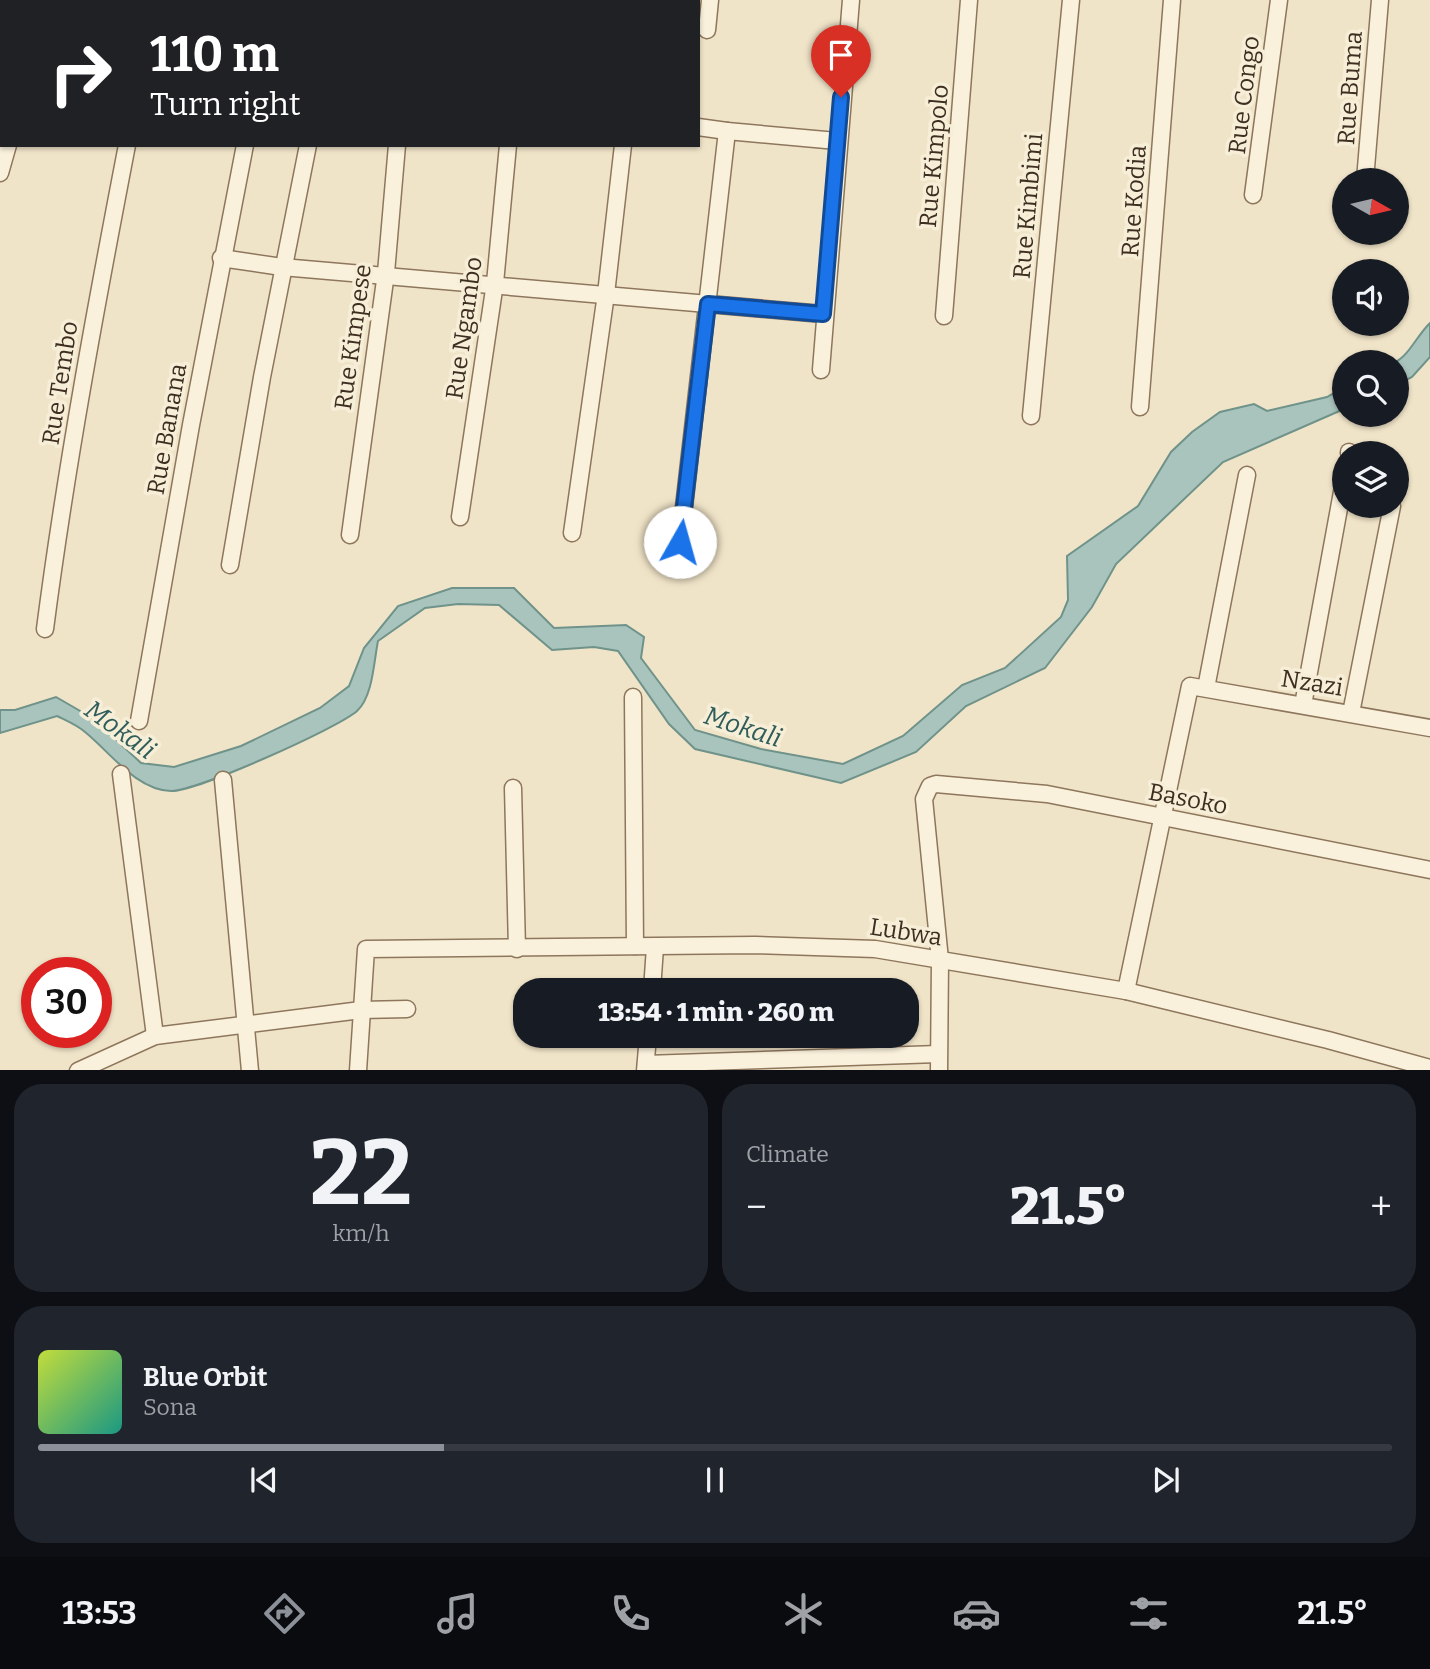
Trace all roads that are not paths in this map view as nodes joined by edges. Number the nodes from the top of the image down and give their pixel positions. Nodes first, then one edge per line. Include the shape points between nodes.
1 (710, 0) edge
2 (851, 0) edge
3 (969, 0) edge
4 (1071, 0) edge
5 (1172, 0) edge
6 (1279, 0) edge
7 (1380, 0) edge
8 (707, 30) dead end
9 (700, 127) edge
10 (727, 131) junction
11 (837, 141) junction
12 (7, 147) edge
13 (127, 147) edge
14 (244, 147) edge
15 (308, 147) edge
16 (397, 147) edge
17 (508, 147) edge
18 (623, 147) edge
19 (1366, 168) edge
20 (0, 173) edge
21 (1253, 195) dead end
22 (221, 258) junction
23 (282, 267) junction
24 (386, 273) junction
25 (495, 283) junction
26 (606, 294) junction
27 (708, 304) junction
28 (823, 314) junction
29 (944, 316) dead end
30 (821, 370) dead end
31 (1140, 407) dead end
32 (1031, 416) dead end
33 (1247, 475) dead end
34 (460, 517) dead end
35 (1337, 518) edge
36 (1390, 518) edge
37 (572, 533) dead end
38 (350, 535) dead end
39 (680, 542) dead end
40 (230, 565) dead end
41 (45, 629) dead end
42 (1206, 688) junction
43 (633, 697) dead end
44 (1303, 705) junction
45 (1352, 712) junction
46 (139, 721) dead end
47 (1430, 728) edge
48 (121, 774) dead end
49 (223, 780) dead end
50 (513, 788) dead end
51 (1163, 818) junction
52 (1430, 870) edge
53 (635, 946) junction
54 (655, 947) junction
55 (517, 949) junction
56 (940, 960) junction
57 (653, 978) edge
58 (1126, 991) junction
59 (407, 1009) dead end
60 (361, 1010) junction
61 (246, 1024) junction
62 (155, 1036) junction
63 (647, 1048) edge
64 (938, 1062) edge
65 (646, 1067) edge
66 (1430, 1069) edge
67 (78, 1070) edge
68 (250, 1070) edge
69 (358, 1070) edge

1 - 8 street
2 - 11 street
3 - 29 street, Rue Kimpolo
4 - 32 street, Rue Kimbimi
5 - 31 street, Rue Kodia
6 - 21 street, Rue Congo
7 - 19 street, Rue Buma
9 - 10 street
10 - 11 street
10 - 27 street
11 - 28 street
12 - 20 street
13 - 41 street, Rue Tembo via 98,291
14 - 22 street, Rue Banana
15 - 23 street
16 - 24 street, Rue Kimpese
17 - 25 street, Rue Ngambo
18 - 26 street
22 - 23 street
22 - 46 street, Rue Banana
23 - 24 street
23 - 40 street
24 - 25 street
24 - 38 street, Rue Kimpese
25 - 26 street
25 - 34 street, Rue Ngambo
26 - 27 street
26 - 37 street
27 - 28 street
27 - 39 street
28 - 30 street
33 - 42 street
35 - 44 street
36 - 45 street
42 - 44 street, Nzazi
42 - 51 street, Nzazi via 1189,688
43 - 53 street
44 - 45 street, Nzazi
45 - 47 street, Nzazi
48 - 62 street
49 - 61 street
50 - 55 street
51 - 52 street, Basoko
51 - 56 street, Basoko via 1046,794 936,784 926,790
51 - 58 street
53 - 54 street, Lubwa
53 - 55 street, Lubwa
54 - 56 street, Lubwa via 846,947
54 - 57 street
55 - 60 street, Lubwa via 364,951
56 - 58 street, Lubwa
56 - 64 street
58 - 66 street, Lubwa
59 - 60 street
60 - 61 street
60 - 69 street
61 - 62 street
61 - 68 street
62 - 67 street
63 - 65 street
64 - 65 street

